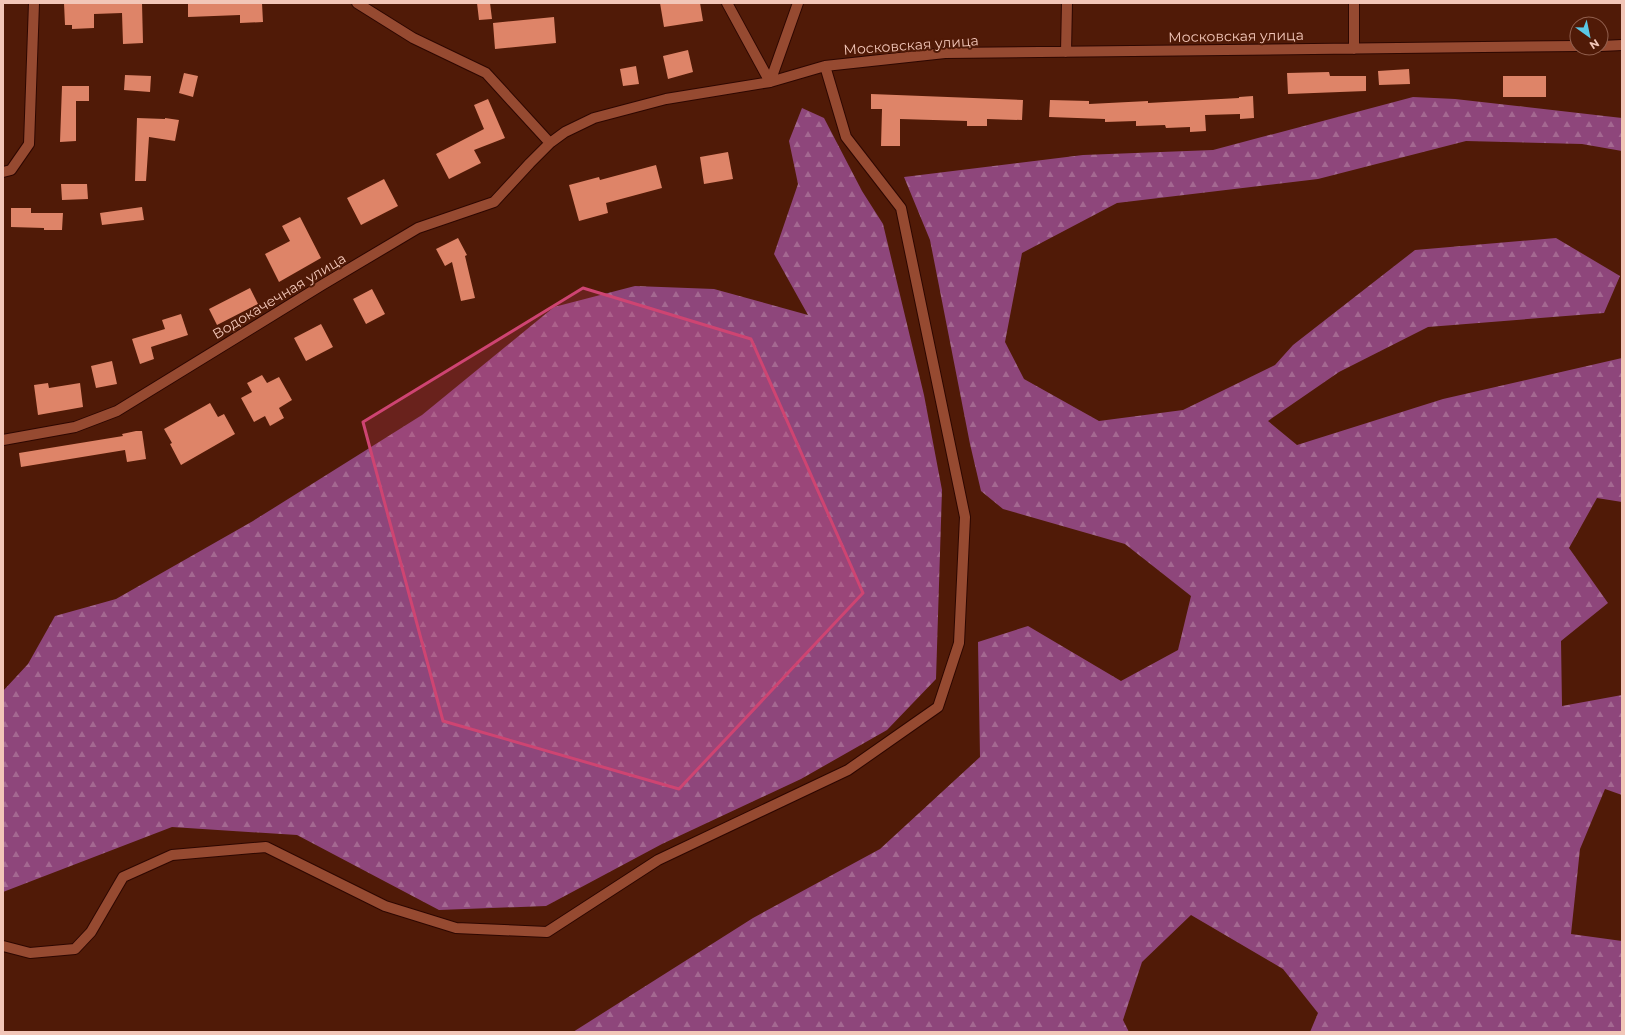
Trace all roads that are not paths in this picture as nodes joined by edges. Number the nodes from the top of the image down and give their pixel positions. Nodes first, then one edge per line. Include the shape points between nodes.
1 (34, 3) edge
2 (357, 3) edge
3 (727, 3) edge
4 (798, 3) edge
5 (1067, 3) edge
6 (1354, 3) edge
7 (1569, 46) edge
8 (1609, 46) edge
9 (1622, 46) edge
10 (1354, 49) junction
11 (1066, 52) junction
12 (825, 66) junction
13 (770, 82) junction
14 (550, 143) junction
15 (3, 172) edge
16 (3, 440) edge
17 (3, 946) edge

1 - 15 street via 29,144 11,170
2 - 14 street via 413,38 486,73
3 - 13 street
4 - 13 street
5 - 11 street
6 - 10 street
7 - 10 street, Московская улица
8 - 9 street
10 - 11 street, Московская улица
11 - 12 street, Московская улица via 945,53
12 - 13 street, Московская улица
12 - 17 street via 846,137 901,208 965,517 958,643 938,707 848,770 658,860 547,932 456,928 385,906 266,847 172,855 123,877 91,932 75,949 30,953
13 - 14 street, Московская улица via 666,98 594,118 565,132
14 - 16 street, Водокачечная улица via 494,202 418,228 117,411 75,427

